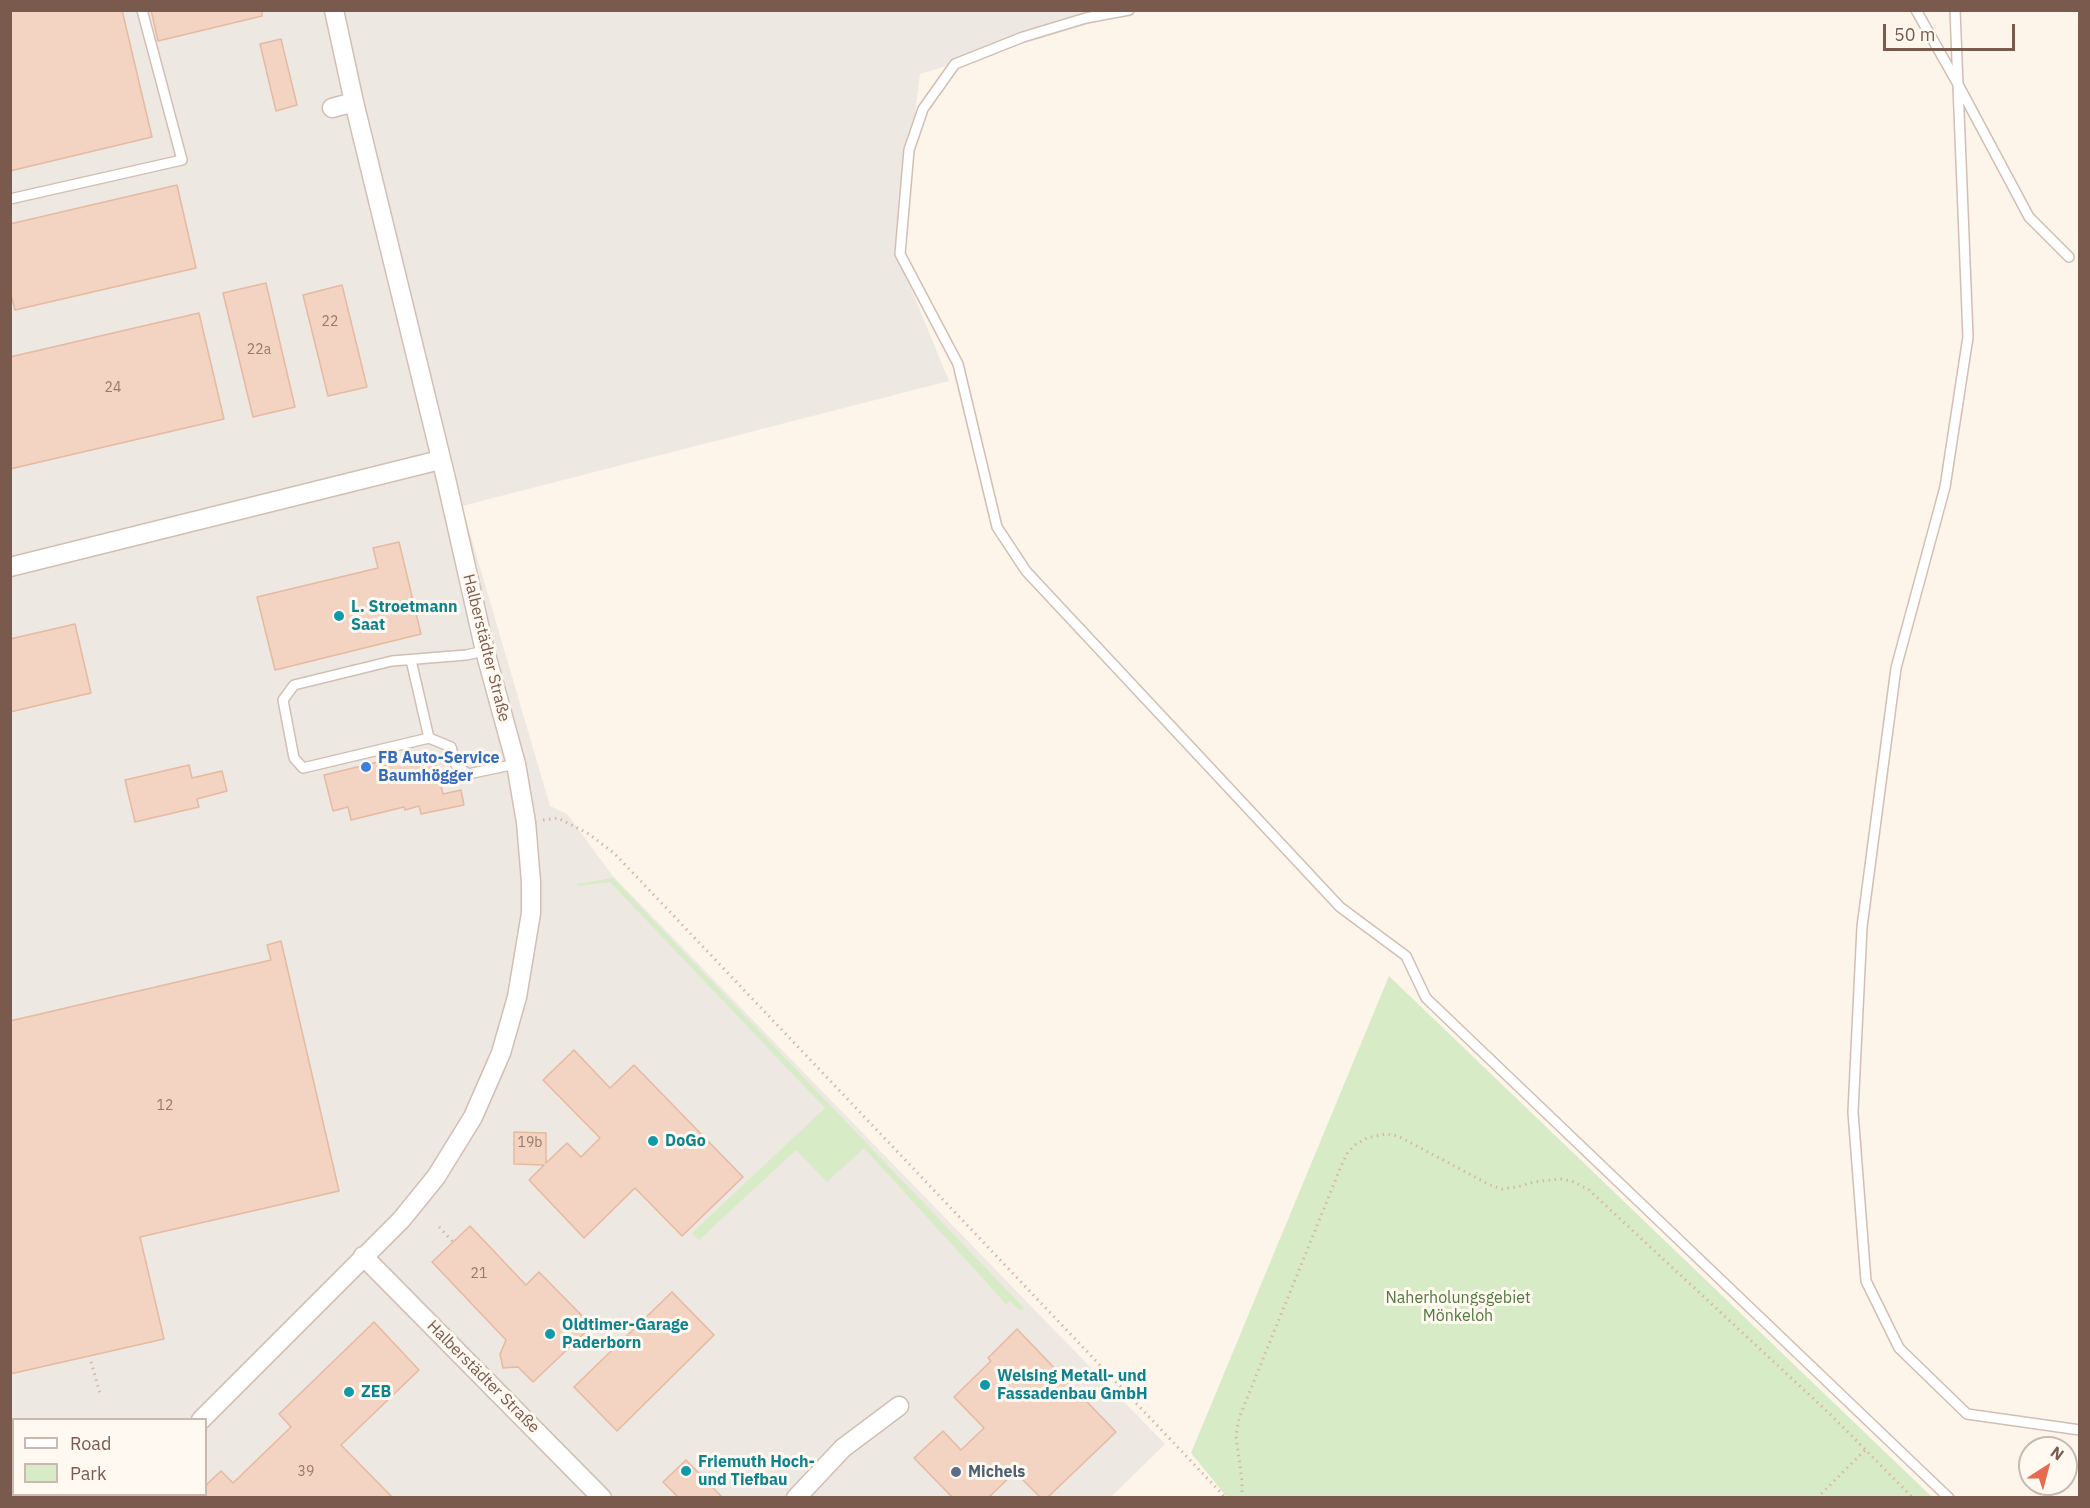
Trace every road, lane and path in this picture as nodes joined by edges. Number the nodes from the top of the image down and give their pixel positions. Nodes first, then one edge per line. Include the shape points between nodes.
1 (142, 10) edge
2 (334, 10) edge
3 (1129, 10) edge
4 (1916, 10) edge
5 (1955, 10) edge
6 (1959, 86) junction
7 (354, 102) junction
8 (332, 108) dead end
9 (10, 199) edge
10 (2069, 257) dead end
11 (441, 460) junction
12 (10, 567) edge
13 (486, 651) junction
14 (411, 660) junction
15 (429, 738) junction
16 (516, 764) junction
17 (526, 822) junction
18 (439, 1227) dead end
19 (453, 1242) dead end
20 (363, 1256) junction
21 (91, 1362) dead end
22 (100, 1393) dead end
23 (899, 1406) dead end
24 (202, 1418) edge
25 (2079, 1430) edge
26 (1865, 1450) junction
27 (603, 1497) edge
28 (796, 1497) edge
29 (1226, 1497) edge
30 (1242, 1497) edge
31 (1817, 1497) edge
32 (1913, 1497) edge
33 (1949, 1497) edge

1 - 9 lane via 182,160
2 - 7 street, Halberstädter Straße
3 - 33 lane via 1023,37 955,64 923,109 909,150 900,254 958,364 997,527 1026,571 1340,907 1406,956 1426,998
4 - 6 lane
5 - 6 lane
6 - 10 lane via 2029,217
6 - 25 lane via 1968,337 1945,487 1896,668 1862,927 1853,1113 1866,1281 1899,1348 1966,1414
7 - 8 street
7 - 11 street, Halberstädter Straße
11 - 12 street
11 - 13 street, Halberstädter Straße
13 - 14 lane
13 - 16 street, Halberstädter Straße
14 - 15 lane
14 - 15 lane via 294,685 283,700 294,758 303,768
15 - 16 lane via 452,747 456,765 468,774
16 - 17 street, Halberstädter Straße
17 - 20 street, Halberstädter Straße via 531,913 517,997 501,1053 474,1117 436,1177 401,1220
17 - 29 path via 558,818 589,834 615,854
18 - 19 path
20 - 24 street, Halberstädter Straße
20 - 27 street, Halberstädter Straße
21 - 22 path
23 - 28 street via 843,1448
26 - 30 path via 1581,1185 1551,1179 1502,1189 1398,1136 1385,1134 1356,1144 1342,1164 1239,1418 1236,1436
26 - 31 path
26 - 32 path

